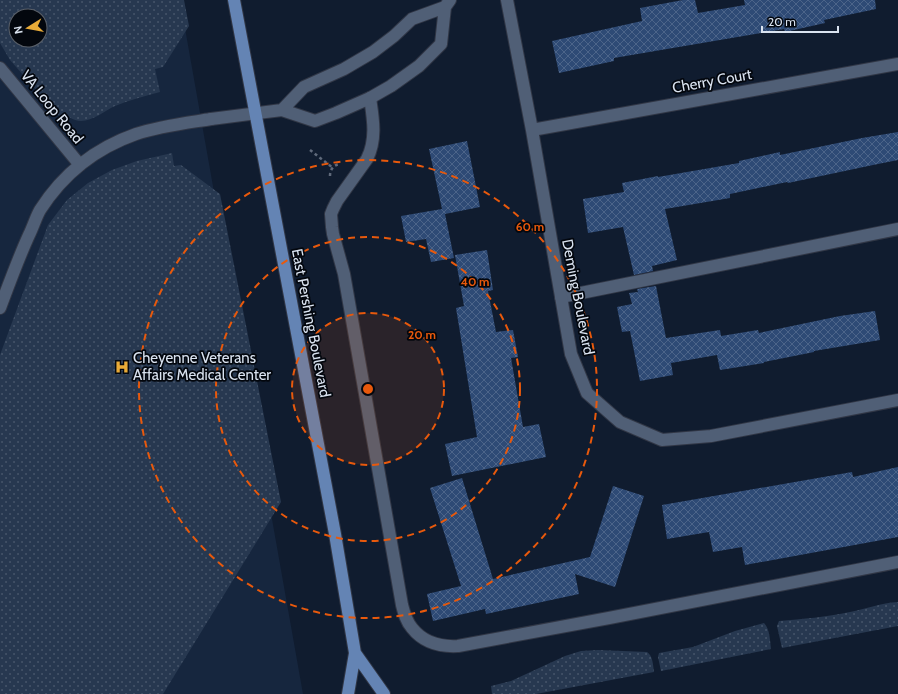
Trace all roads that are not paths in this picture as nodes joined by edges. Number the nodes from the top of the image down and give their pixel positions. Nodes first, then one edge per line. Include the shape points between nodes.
1 (234, 0) edge
2 (508, 0) edge
3 (447, 4) edge
4 (898, 64) edge
5 (0, 68) edge
6 (370, 98) junction
7 (282, 110) junction
8 (255, 113) junction
9 (532, 130) junction
10 (80, 165) junction
11 (898, 230) edge
12 (561, 297) junction
13 (0, 308) edge
14 (898, 400) edge
15 (898, 562) edge
16 (355, 653) junction
17 (348, 694) edge
18 (384, 694) edge

1 - 8 main road, East Pershing Boulevard
2 - 9 street, Deming Boulevard
3 - 6 street via 441,44 419,66
3 - 7 street via 412,19 373,52 344,69 304,87
4 - 9 street, Cherry Court
5 - 10 street, VA Loop Road
6 - 7 street via 315,121
6 - 15 street via 373,136 370,153 337,201 331,219 344,274 402,604 411,628 418,635 436,645 458,646
7 - 8 street
8 - 10 street via 137,134 114,143
8 - 16 main road, East Pershing Boulevard via 335,534
9 - 12 street, Deming Boulevard
10 - 13 street via 60,183 40,211
11 - 12 street
12 - 14 street, Deming Boulevard via 570,354 587,393 620,422 662,440 711,436
16 - 17 main road, East Pershing Boulevard
16 - 18 main road, East Pershing Boulevard

